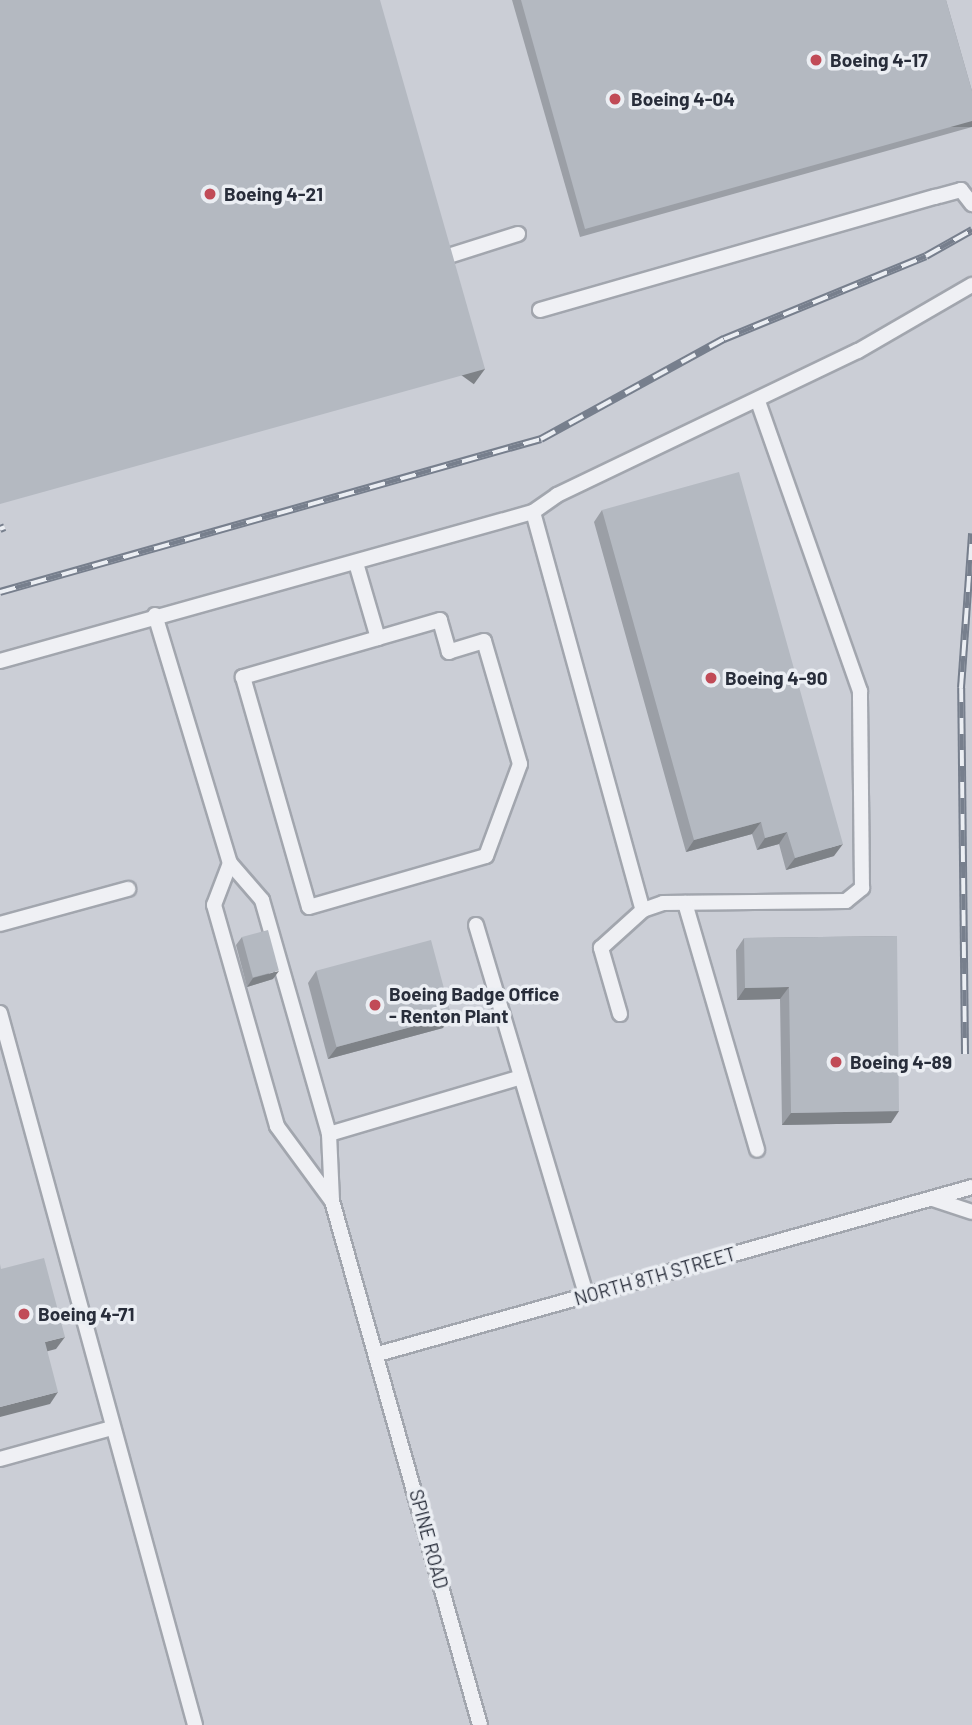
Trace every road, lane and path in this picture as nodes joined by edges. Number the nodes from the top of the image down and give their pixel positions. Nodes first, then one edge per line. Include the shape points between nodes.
1 (972, 204) edge
2 (518, 234) dead end
3 (439, 259) edge
4 (972, 285) edge
5 (540, 310) dead end
6 (758, 401) junction
7 (533, 512) junction
8 (356, 562) junction
9 (155, 615) junction
10 (378, 638) junction
11 (0, 661) edge
12 (230, 863) junction
13 (128, 889) dead end
14 (685, 903) junction
15 (643, 910) junction
16 (0, 924) edge
17 (476, 925) dead end
18 (0, 1013) edge
19 (620, 1014) dead end
20 (2, 1031) edge
21 (521, 1077) junction
22 (329, 1134) junction
23 (757, 1150) dead end
24 (972, 1187) edge
25 (933, 1199) junction
26 (332, 1201) junction
27 (972, 1212) edge
28 (586, 1295) junction
29 (378, 1354) junction
30 (112, 1427) junction
31 (0, 1459) edge
32 (195, 1725) edge
33 (480, 1725) edge

1 - 5 lane via 961,190
2 - 3 lane
4 - 6 lane via 923,318
6 - 7 lane via 557,495
6 - 14 lane via 860,691 862,888 846,901
7 - 8 lane
7 - 15 lane
8 - 9 lane
8 - 10 lane
9 - 11 lane
9 - 12 lane
10 - 10 lane via 440,620 449,652 484,641 520,764 486,856 309,907 243,677
12 - 22 lane via 262,900
12 - 26 lane via 214,905 277,1126
13 - 16 lane
14 - 15 lane
14 - 23 lane
15 - 19 lane via 601,948
17 - 21 lane
18 - 20 lane
20 - 30 lane
21 - 22 lane
21 - 28 lane
22 - 26 lane
24 - 25 lane, NORTH 8TH STREET
25 - 27 lane
25 - 28 lane, NORTH 8TH STREET
26 - 29 lane, SPINE ROAD
28 - 29 lane, NORTH 8TH STREET
29 - 33 lane, SPINE ROAD
30 - 31 lane
30 - 32 lane

